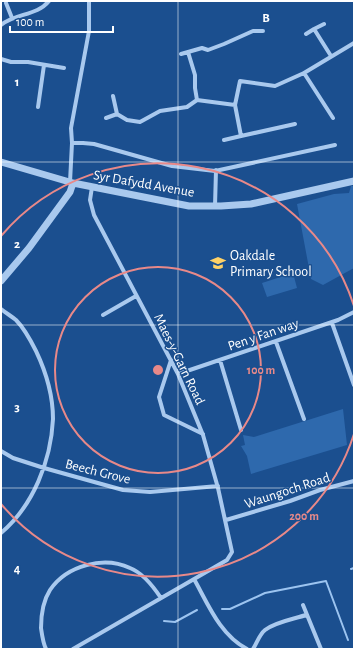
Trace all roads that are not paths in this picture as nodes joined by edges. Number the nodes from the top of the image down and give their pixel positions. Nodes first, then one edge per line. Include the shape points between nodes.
1 (49, 1) edge
2 (89, 1) edge
3 (6, 3) dead end
4 (12, 18) junction
5 (324, 24) dead end
6 (1, 26) edge
7 (314, 29) junction
8 (263, 31) dead end
9 (306, 34) dead end
10 (354, 43) edge
11 (188, 52) junction
12 (181, 54) dead end
13 (331, 56) junction
14 (1, 59) edge
15 (44, 65) junction
16 (64, 68) dead end
17 (304, 73) junction
18 (113, 96) dead end
19 (197, 100) junction
20 (235, 105) junction
21 (38, 108) dead end
22 (117, 114) junction
23 (106, 118) dead end
24 (333, 118) dead end
25 (295, 124) dead end
26 (241, 136) junction
27 (224, 140) dead end
28 (72, 143) junction
29 (335, 145) dead end
30 (1, 162) edge
31 (216, 170) junction
32 (354, 181) edge
33 (72, 183) junction
34 (92, 187) junction
35 (214, 206) junction
36 (1, 282) edge
37 (136, 296) junction
38 (1, 309) edge
39 (354, 312) edge
40 (103, 315) dead end
41 (332, 323) junction
42 (276, 342) junction
43 (171, 360) junction
44 (220, 360) junction
45 (178, 374) junction
46 (354, 386) edge
47 (304, 419) dead end
48 (241, 430) dead end
49 (203, 434) junction
50 (1, 451) edge
51 (44, 468) junction
52 (354, 481) edge
53 (218, 486) junction
54 (226, 520) junction
55 (1, 533) edge
56 (194, 579) junction
57 (160, 598) junction
58 (303, 605) dead end
59 (306, 616) junction
60 (46, 649) edge
61 (73, 649) edge
62 (247, 649) edge
63 (253, 649) edge
64 (321, 649) edge

1 - 4 street via 44,7
2 - 28 street via 89,31 71,128
3 - 4 street
4 - 6 street
5 - 7 street
7 - 9 street
7 - 13 street
8 - 11 street via 253,32 208,50 202,48
10 - 13 street
11 - 12 street
11 - 19 street via 195,75
13 - 17 street
14 - 15 street
15 - 16 street
15 - 21 street
17 - 20 street via 275,86 240,80
17 - 24 street
18 - 22 street
19 - 20 street
19 - 22 street via 186,107 160,111 140,122 127,120
20 - 26 street
22 - 23 street
25 - 26 street
26 - 27 street
28 - 31 street via 94,144 172,166
28 - 33 street
29 - 31 street
30 - 33 street, Syr Dafydd Avenue
31 - 35 street
32 - 35 street, Syr Dafydd Avenue via 251,204
33 - 34 street, Syr Dafydd Avenue
33 - 36 street via 70,192
34 - 35 street, Syr Dafydd Avenue via 178,204
34 - 37 street, Maes-y-Garn Road via 90,200 94,215
37 - 40 street
37 - 43 street, Maes-y-Garn Road
38 - 51 street via 16,321 28,336 40,359 50,390 53,418
39 - 41 street, Pen y Fan way
41 - 42 street, Pen y Fan way
41 - 46 street
42 - 44 street, Pen y Fan way
42 - 47 street
43 - 45 street, Maes-y-Garn Road
43 - 49 street via 159,397 164,415
44 - 45 street, Pen y Fan way
44 - 48 street
45 - 49 street, Maes-y-Garn Road
49 - 53 street, Maes-y-Garn Road
50 - 51 street, Beech Grove via 13,458
51 - 53 street, Beech Grove via 132,491 150,492
51 - 55 street via 25,506
52 - 54 street, Waungoch Road
53 - 54 street, Maes-y-Garn Road
54 - 56 street, Maes-y-Garn Road via 232,548 230,556
56 - 57 street
56 - 62 street via 221,626
57 - 60 street via 143,576 131,568 101,563 73,570 50,590 44,603 41,618
57 - 61 street
58 - 59 street
59 - 63 street via 265,630
59 - 64 street

